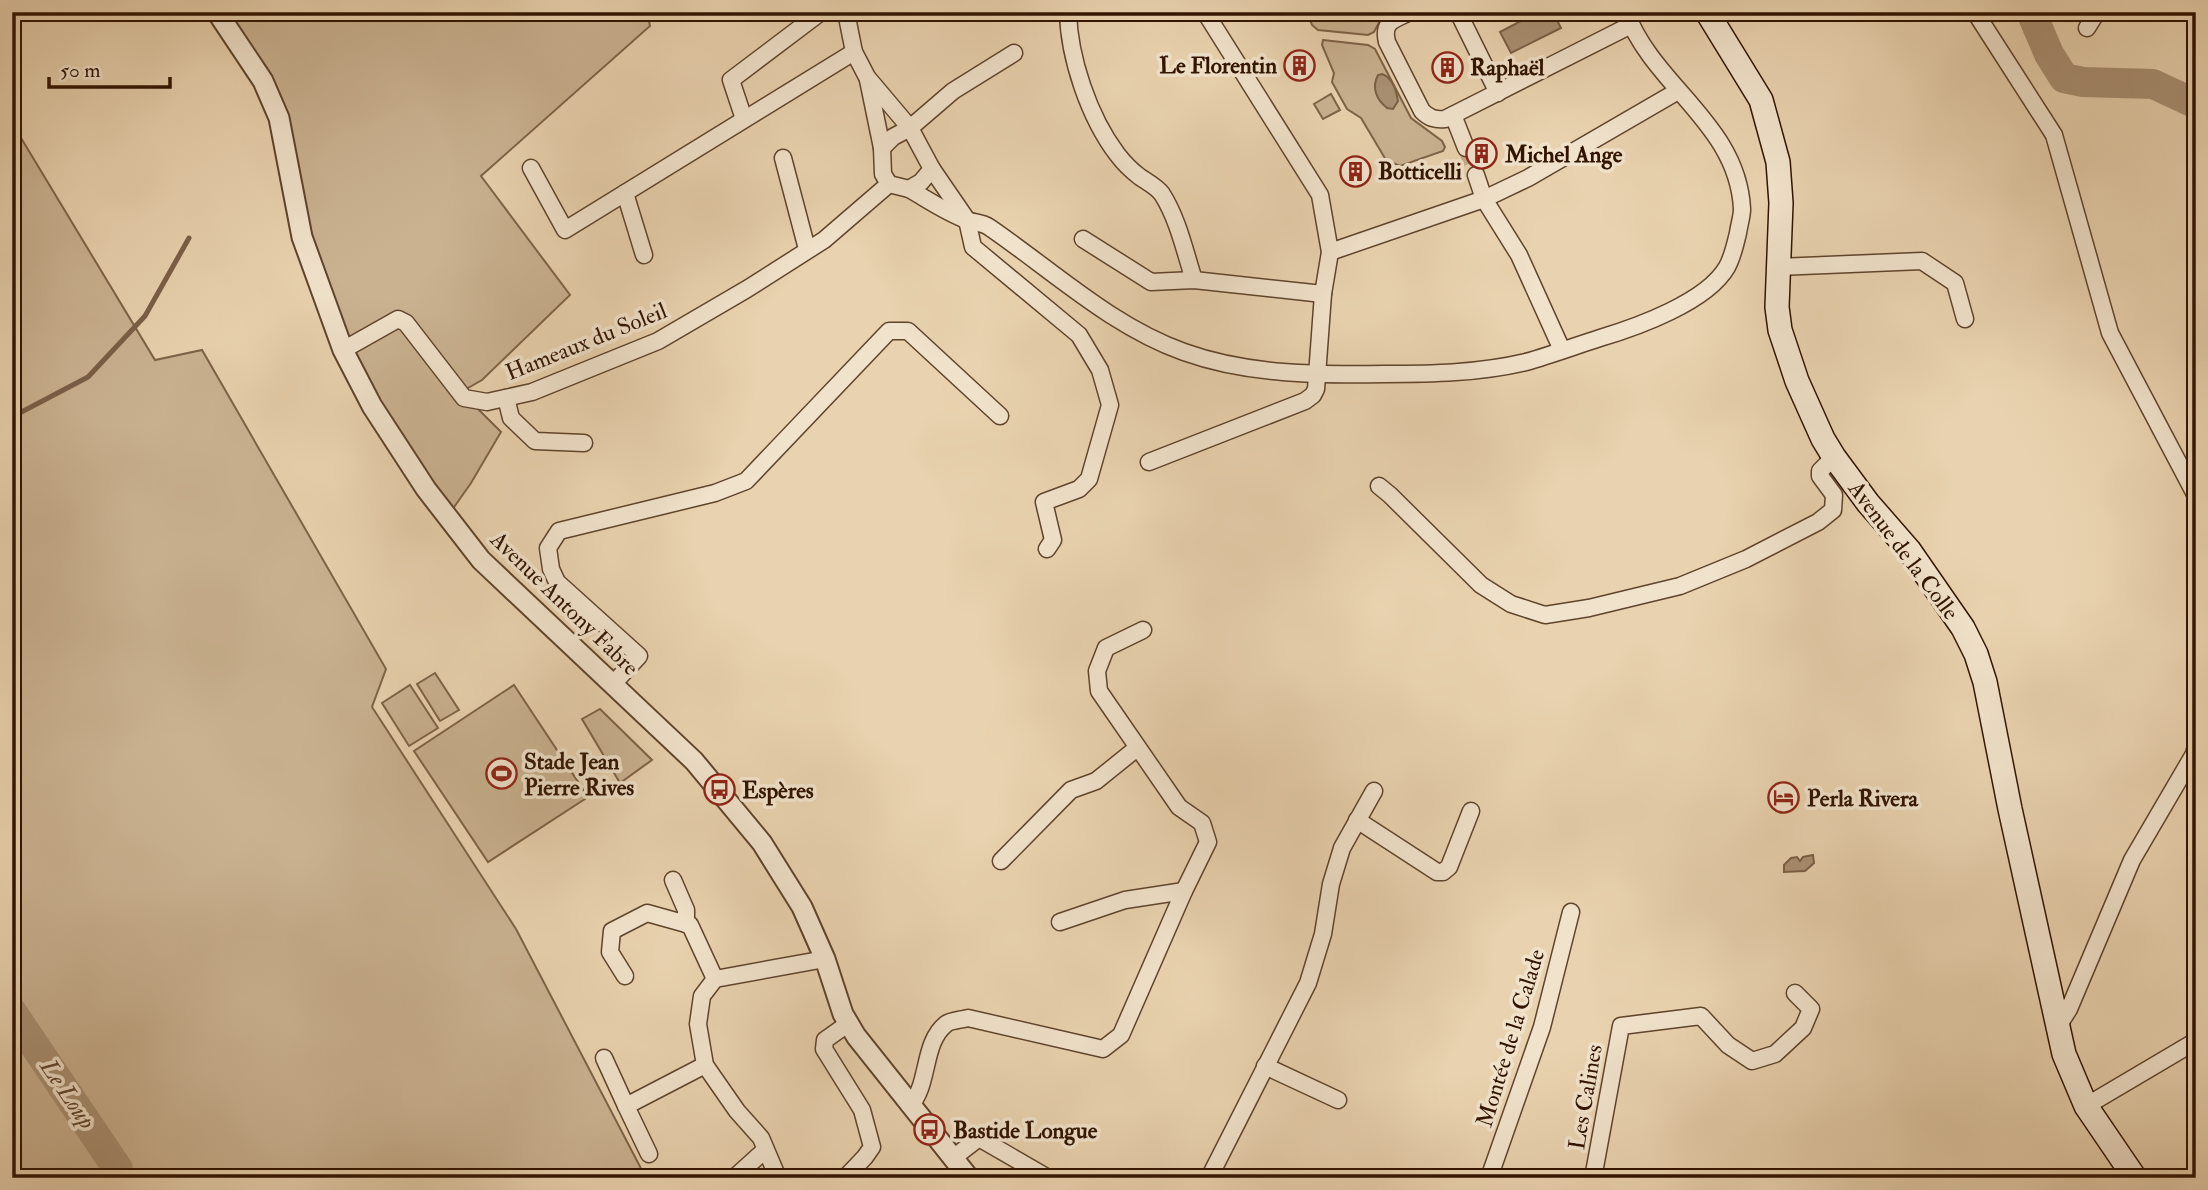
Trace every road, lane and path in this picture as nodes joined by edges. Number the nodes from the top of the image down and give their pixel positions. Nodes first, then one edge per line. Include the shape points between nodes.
1 (217, 12) edge
2 (821, 12) edge
3 (846, 12) edge
4 (1068, 12) edge
5 (1205, 12) edge
6 (1410, 12) edge
7 (1458, 12) edge
8 (1691, 12) edge
9 (1707, 12) edge
10 (1975, 12) edge
11 (2097, 12) edge
12 (1629, 19) edge
13 (2087, 29) dead end
14 (854, 52) junction
15 (1013, 54) dead end
16 (867, 78) junction
17 (1748, 80) junction
18 (1678, 91) junction
19 (1498, 93) junction
20 (1453, 115) junction
21 (744, 120) junction
22 (910, 128) junction
23 (882, 148) junction
24 (1466, 148) tunnel mouth
25 (783, 159) dead end
26 (531, 168) dead end
27 (932, 169) junction
28 (1476, 176) tunnel mouth
29 (889, 184) junction
30 (909, 190) junction
31 (625, 193) junction
32 (1484, 199) junction
33 (967, 220) junction
34 (1083, 239) dead end
35 (807, 249) junction
36 (1330, 253) junction
37 (644, 255) dead end
38 (1778, 267) junction
39 (1194, 280) junction
40 (1324, 295) junction
41 (1965, 319) dead end
42 (343, 350) junction
43 (1562, 350) junction
44 (1316, 375) junction
45 (506, 398) junction
46 (1000, 416) dead end
47 (584, 443) dead end
48 (1834, 457) junction
49 (1149, 462) dead end
50 (1379, 486) dead end
51 (2196, 496) edge
52 (1047, 549) dead end
53 (1143, 630) dead end
54 (613, 684) junction
55 (2196, 746) edge
56 (1137, 748) junction
57 (1374, 791) dead end
58 (1471, 811) dead end
59 (1357, 820) junction
60 (1001, 861) dead end
61 (673, 880) dead end
62 (1184, 891) junction
63 (1571, 912) dead end
64 (1060, 922) dead end
65 (686, 924) junction
66 (825, 959) junction
67 (625, 976) dead end
68 (715, 979) junction
69 (1795, 993) dead end
70 (849, 1024) junction
71 (2057, 1028) junction
72 (2196, 1041) edge
73 (604, 1058) dead end
74 (705, 1065) junction
75 (1265, 1066) junction
76 (1338, 1100) dead end
77 (626, 1106) junction
78 (910, 1106) junction
79 (2087, 1106) junction
80 (765, 1150) junction
81 (649, 1154) dead end
82 (953, 1158) junction
83 (2196, 1175) edge
84 (734, 1178) edge
85 (778, 1178) edge
86 (845, 1178) edge
87 (969, 1178) edge
88 (1048, 1178) edge
89 (1209, 1178) edge
90 (1489, 1178) edge
91 (1593, 1178) edge
92 (2135, 1178) edge
93 (2188, 1178) edge

1 - 42 street, Avenue Antony Fabre via 249,57 279,118 302,237
2 - 21 street via 731,80
3 - 14 street
4 - 39 street via 1079,80 1100,125 1117,155 1160,191
5 - 36 street via 1320,195
6 - 20 street via 1385,28 1387,42 1427,116 1436,120
7 - 19 street
8 - 17 main road, Avenue de la Colle
9 - 17 main road, Avenue de la Colle
10 - 51 street via 2054,135 2110,333
11 - 13 street
12 - 18 street
12 - 19 street
14 - 16 street
14 - 21 street
15 - 22 street via 953,91
16 - 22 street
16 - 23 street
17 - 38 main road, Avenue de la Colle via 1761,100 1778,162
18 - 32 street
18 - 43 street via 1706,119 1734,174 1742,213 1734,253 1709,289 1658,317
19 - 20 street
20 - 24 street
21 - 31 street
22 - 23 street
22 - 27 street
23 - 29 street via 883,174
25 - 35 street
26 - 31 street via 565,230
27 - 30 street
27 - 33 street
28 - 32 street
29 - 30 street
29 - 35 street, Hameaux du Soleil via 824,240
30 - 33 street
31 - 37 street
32 - 36 street
32 - 43 street via 1518,255
33 - 44 street via 985,224 1129,326 1184,352 1251,368
33 - 52 street via 973,247 1079,335 1100,370 1110,405 1089,479 1079,489 1044,502 1053,540
34 - 39 street via 1151,282
35 - 45 street, Hameaux du Soleil via 658,341 532,392
36 - 40 street
38 - 41 street via 1922,261 1955,283
38 - 48 main road, Avenue de la Colle via 1780,330 1797,381
39 - 40 street
40 - 44 street
42 - 45 street, Hameaux du Soleil via 398,320 407,323 464,398 487,402
42 - 54 street, Avenue Antony Fabre via 412,469 481,560
43 - 44 street via 1490,369
44 - 49 street via 1316,389 1305,401
45 - 47 street via 512,418 534,441
46 - 54 street via 908,331 889,331 746,481 715,493 559,531 548,548 557,582 639,656
48 - 50 street via 1821,471 1834,495 1833,510 1818,522 1679,586 1545,615 1511,604 1481,585
48 - 71 main road, Avenue de la Colle via 1909,550 1976,654
53 - 56 street via 1106,648 1097,671 1098,691
54 - 66 street, Avenue Antony Fabre via 694,761 762,843 802,907
55 - 71 street via 2132,860
56 - 60 street via 1096,781 1071,790
56 - 62 street via 1179,807 1202,823 1208,842
57 - 59 street
58 - 59 street via 1443,872
59 - 75 street via 1331,884 1324,934 1308,983
61 - 65 street via 686,910
62 - 64 street via 1125,900
62 - 78 street via 1121,1035 1103,1049 968,1018 947,1023 935,1039 918,1097
63 - 90 street, Montée de la Calade via 1542,1027
65 - 67 street via 647,913 612,931 610,952
65 - 68 street
66 - 68 street
66 - 70 street, Avenue Antony Fabre
68 - 74 street via 702,996 698,1024
69 - 91 street, Les Calines via 1811,1010 1803,1028 1775,1054 1752,1061 1728,1045 1701,1017 1620,1026
70 - 78 street, Avenue Antony Fabre
70 - 86 street via 825,1040 824,1049 862,1110 872,1147
71 - 79 main road, Avenue de la Colle
72 - 79 street
73 - 77 street
74 - 77 street
74 - 80 street via 761,1138
75 - 76 street
75 - 89 street
77 - 81 street
78 - 82 street, Avenue Antony Fabre
79 - 92 main road, Avenue de la Colle
80 - 84 street
80 - 85 street
82 - 87 street, Avenue Antony Fabre
82 - 88 street via 979,1138
83 - 93 street

